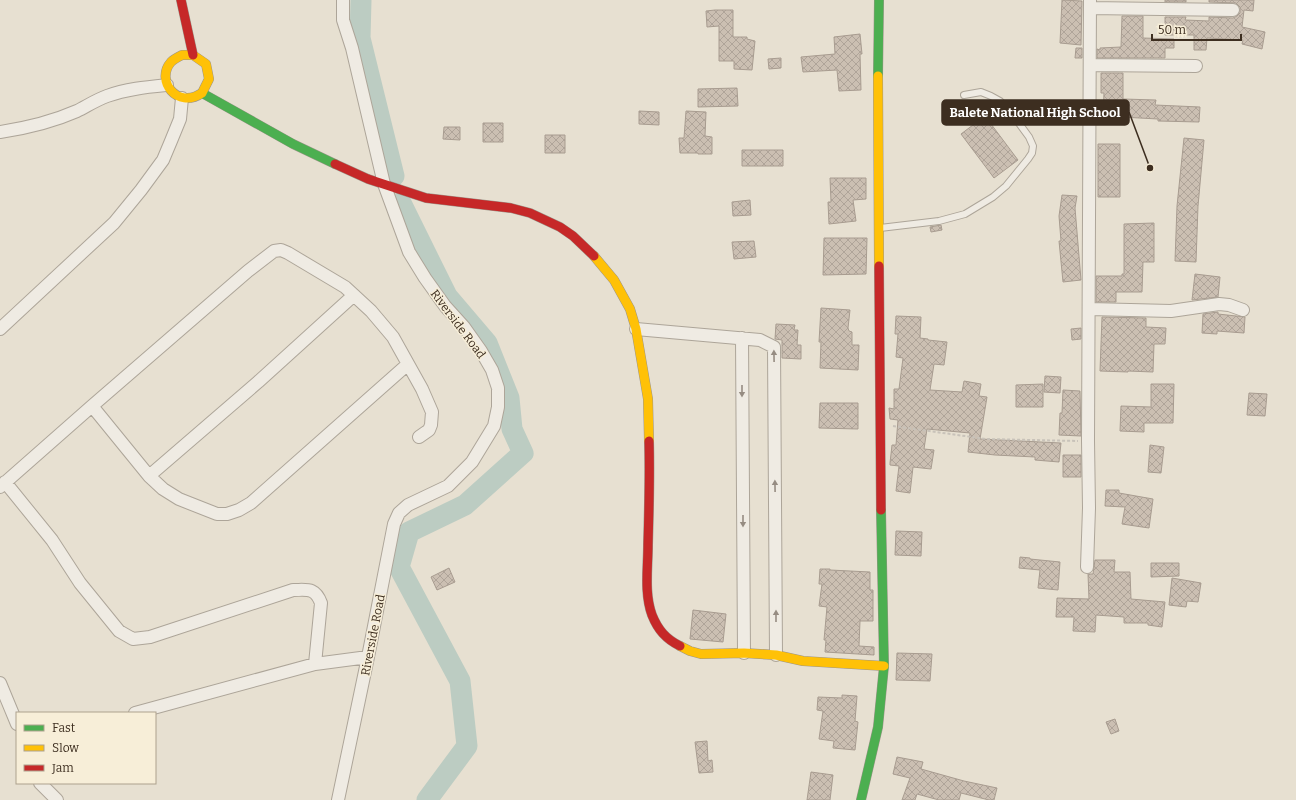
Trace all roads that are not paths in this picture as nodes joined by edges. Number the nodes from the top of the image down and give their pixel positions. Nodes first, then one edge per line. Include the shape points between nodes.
1 (181, 0) edge
2 (343, 0) edge
3 (879, 0) edge
4 (1090, 4) edge
5 (1233, 10) dead end
6 (193, 55) junction
7 (1090, 64) junction
8 (1196, 66) dead end
9 (167, 85) junction
10 (202, 93) junction
11 (964, 95) dead end
12 (182, 98) junction
13 (0, 132) edge
14 (384, 184) junction
15 (878, 228) junction
16 (354, 295) junction
17 (1089, 309) junction
18 (1243, 310) dead end
19 (0, 329) edge
20 (636, 329) junction
21 (742, 338) junction
22 (408, 364) junction
23 (92, 406) junction
24 (419, 437) dead end
25 (148, 476) junction
26 (3, 484) edge
27 (1087, 566) dead end
28 (744, 653) junction
29 (776, 656) junction
30 (368, 657) junction
31 (315, 664) junction
32 (884, 666) junction
33 (0, 683) edge
34 (138, 712) edge
35 (16, 722) edge
36 (41, 784) edge
37 (57, 800) edge
38 (338, 800) edge
39 (860, 800) edge

1 - 6 street
2 - 14 street, Riverside Road via 343,20
3 - 15 street
4 - 5 street
4 - 7 street
6 - 9 street via 182,55 172,61 166,71
6 - 10 street via 206,64 209,79
7 - 8 street
7 - 17 street
9 - 12 street via 172,92
9 - 13 street via 107,96 53,121
10 - 12 street via 192,98
10 - 14 street via 293,144
11 - 15 lane via 981,92 1000,101 1029,137 1033,146 1032,153 1006,186 964,214 939,221
12 - 19 street via 180,119 163,160 137,196 114,222
14 - 20 street via 426,198 511,208 530,213 560,227 587,248 614,280 630,309
14 - 30 street, Riverside Road via 410,252 424,278 464,327 492,370 498,388 498,407 494,426 472,462 448,486 408,505 399,513 394,524
15 - 32 street
16 - 22 street via 393,337
16 - 23 street via 288,253 274,251
16 - 25 street
17 - 18 street via 1171,311 1219,304
17 - 27 street
20 - 21 street
20 - 28 street via 648,399 648,589 652,615 662,634 690,651 701,654
21 -> 28 street
29 -> 21 street via 774,347 760,340
22 - 24 street via 432,412 432,425
22 - 25 street via 251,503 239,510 227,514 208,511 163,489
23 - 25 street
23 - 26 street
26 - 31 street via 52,540 80,583 119,631 133,639 150,637 293,590 312,591 318,595 320,602
28 - 29 street
29 - 32 street via 803,661
30 - 31 street
30 - 38 street, Riverside Road
31 - 34 street
32 - 39 street via 878,727
33 - 35 street
36 - 37 street

